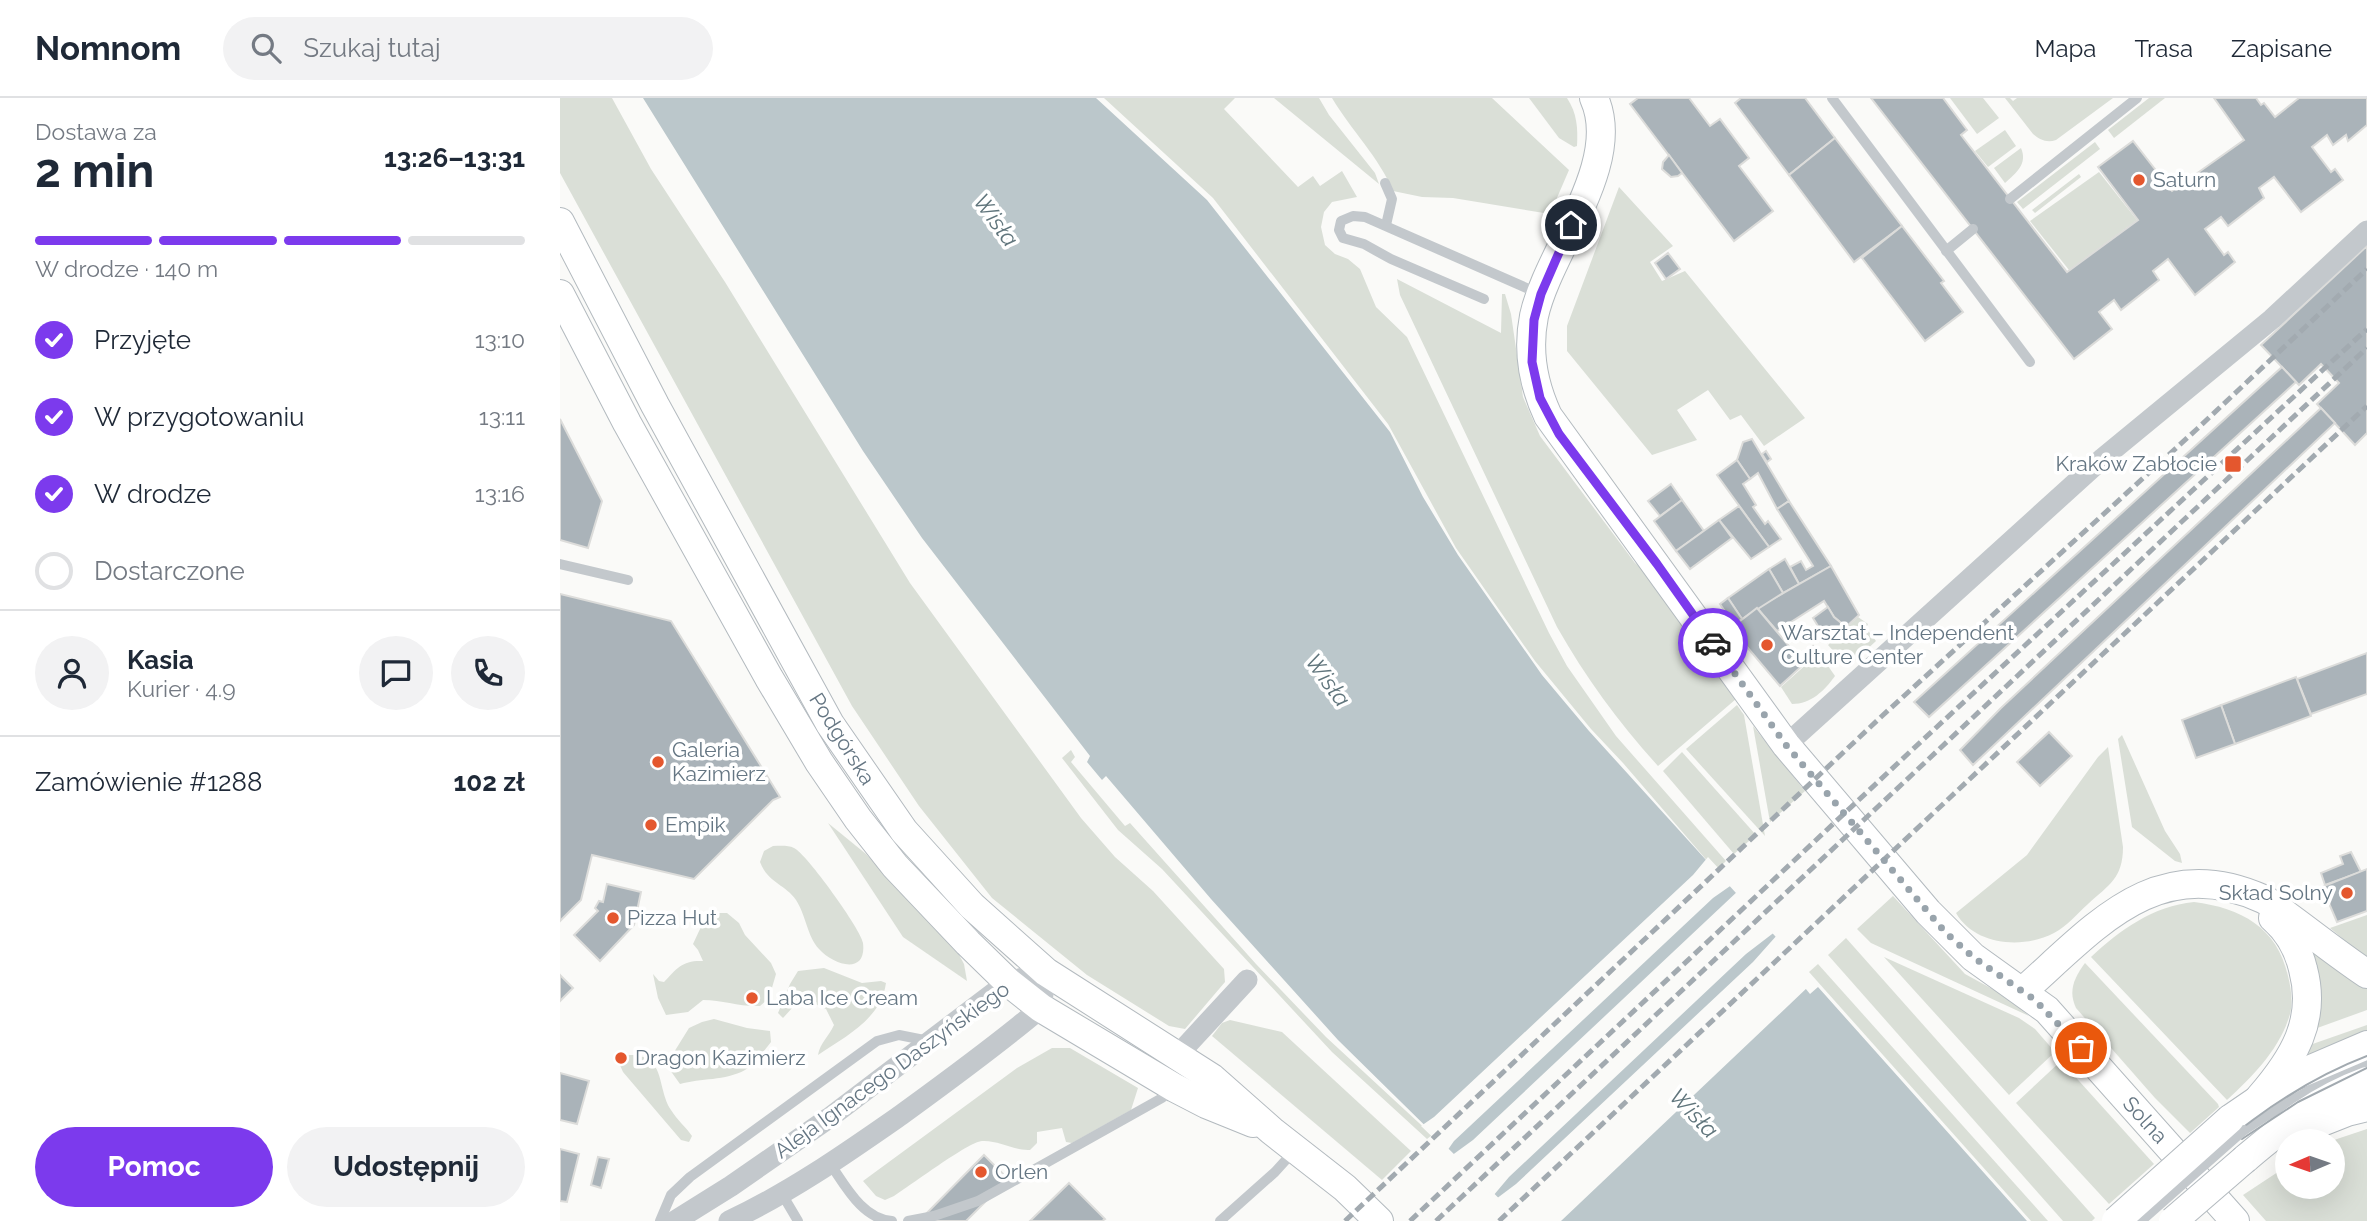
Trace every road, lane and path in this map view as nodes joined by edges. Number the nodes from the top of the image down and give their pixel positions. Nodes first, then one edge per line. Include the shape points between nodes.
1 (1832, 98) edge
2 (2137, 98) edge
3 (1595, 99) edge
4 (1385, 183) dead end
5 (2010, 199) dead end
6 (560, 222) edge
7 (1386, 225) junction
8 (1973, 229) dead end
9 (2367, 231) edge
10 (1946, 251) junction
11 (560, 294) edge
12 (1541, 294) junction
13 (1484, 299) dead end
14 (2030, 362) dead end
15 (560, 564) edge
16 (628, 580) dead end
17 (1786, 745) junction
18 (2231, 888) junction
19 (1046, 972) junction
20 (2367, 974) edge
21 (1247, 980) dead end
22 (1008, 982) junction
23 (2023, 991) junction
24 (1041, 1008) junction
25 (932, 1041) junction
26 (2367, 1045) edge
27 (1179, 1059) junction
28 (2367, 1062) edge
29 (2367, 1081) edge
30 (1175, 1088) junction
31 (2260, 1097) junction
32 (2367, 1107) edge
33 (1272, 1130) junction
34 (2245, 1138) junction
35 (1296, 1149) junction
36 (831, 1165) junction
37 (782, 1194) junction
38 (660, 1221) edge
39 (675, 1221) edge
40 (729, 1221) edge
41 (798, 1221) edge
42 (892, 1221) edge
43 (908, 1221) edge
44 (1220, 1221) edge
45 (1379, 1221) edge
46 (2116, 1221) edge
47 (2141, 1221) edge
48 (2173, 1221) edge
49 (2235, 1221) edge

1 - 10 lane
2 - 5 lane
3 - 12 street, Solna via 1602,136 1597,166
4 - 7 lane via 1392,199
6 - 19 street, Podgórska via 830,724 904,831 972,906
7 - 12 lane
7 - 13 lane via 1353,216 1341,221 1339,230 1343,238
8 - 10 lane
9 - 17 street via 2272,319 2103,458
10 - 14 lane
11 - 22 street, Podgórska via 717,586 819,762 895,866
12 - 17 street, Solna via 1532,329 1532,362 1548,416
15 - 16 lane
17 - 23 street, Solna via 1945,932
18 - 20 street via 2264,900
18 - 23 street via 2186,883 2134,899
18 - 31 street via 2280,924 2292,939 2306,979 2306,1019 2299,1041
19 - 22 street, Aleja Ignacego Daszyńskiego
19 - 24 street, Aleja Ignacego Daszyńskiego
19 - 27 street, Podgórska
21 - 27 street
22 - 24 street, Podgórska
22 - 25 street, Aleja Ignacego Daszyńskiego
23 - 49 street, Solna via 2047,1010
24 - 30 street, Podgórska
24 - 36 street, Aleja Ignacego Daszyńskiego
25 - 38 lane via 899,1035 877,1041 690,1177 671,1195
25 - 39 street, Aleja Ignacego Daszyńskiego via 829,1118
26 - 31 street via 2290,1078
27 - 33 street, Podgórska via 1212,1078
28 - 34 lane via 2297,1096
29 - 34 street via 2281,1127
30 - 33 street, Podgórska
30 - 43 lane via 978,1201
31 - 34 street
32 - 34 street
33 - 35 street, Podgórska
34 - 46 street, bridge
34 - 47 lane, bridge
34 - 48 street, bridge
35 - 44 lane
35 - 45 street, Podgórska
36 - 37 street, Aleja Ignacego Daszyńskiego
36 - 42 lane via 863,1208
37 - 40 street, Aleja Ignacego Daszyńskiego
37 - 41 lane

